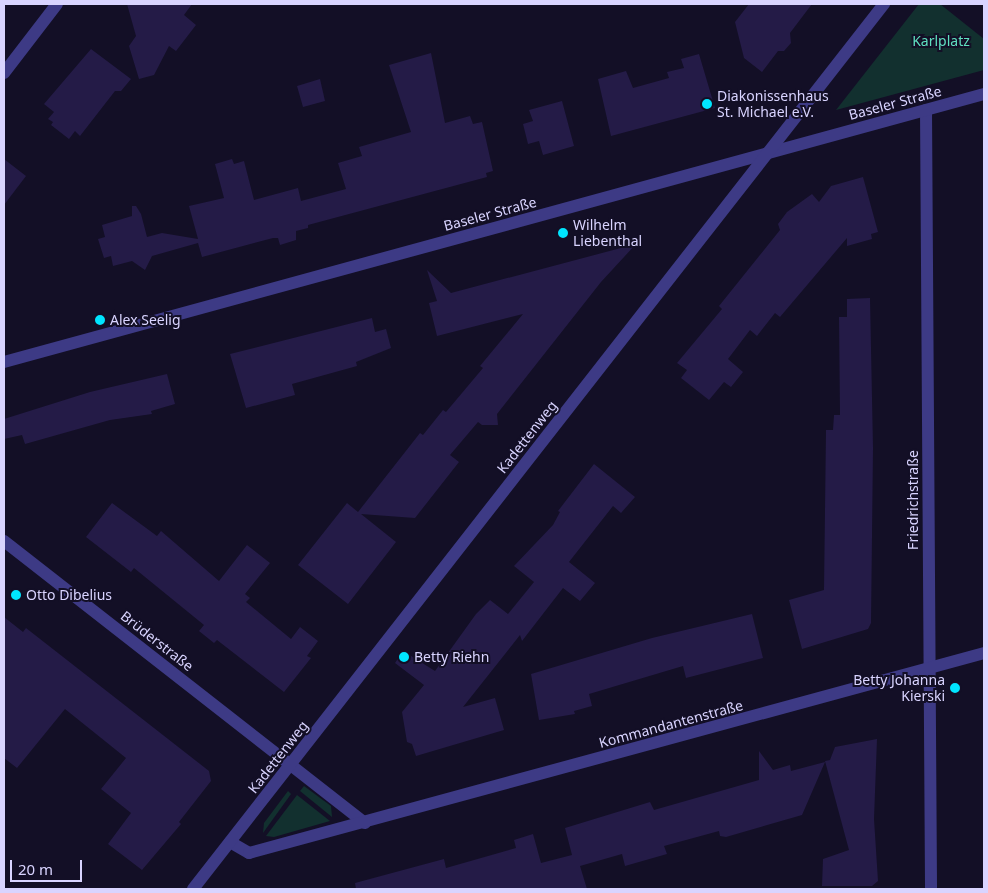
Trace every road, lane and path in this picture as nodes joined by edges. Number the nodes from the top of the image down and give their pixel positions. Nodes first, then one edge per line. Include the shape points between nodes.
1 (57, 4) edge
2 (884, 4) edge
3 (4, 73) edge
4 (984, 94) edge
5 (926, 110) junction
6 (766, 154) junction
7 (4, 362) edge
8 (4, 541) edge
9 (984, 653) edge
10 (930, 668) junction
11 (291, 764) junction
12 (365, 823) junction
13 (230, 842) junction
14 (193, 889) edge
15 (931, 889) edge

1 - 3 street
2 - 6 street, Kadettenweg
4 - 5 street, Baseler Straße
5 - 6 street, Baseler Straße
5 - 10 street, Friedrichstraße
6 - 7 street, Baseler Straße
6 - 11 street, Kadettenweg
8 - 11 street, Brüderstraße
9 - 10 street, Kommandantenstraße
10 - 12 street, Kommandantenstraße
10 - 15 street, Friedrichstraße
11 - 12 street
11 - 13 street, Kadettenweg
12 - 13 street, Kommandantenstraße via 249,853
13 - 14 street, Kadettenweg

